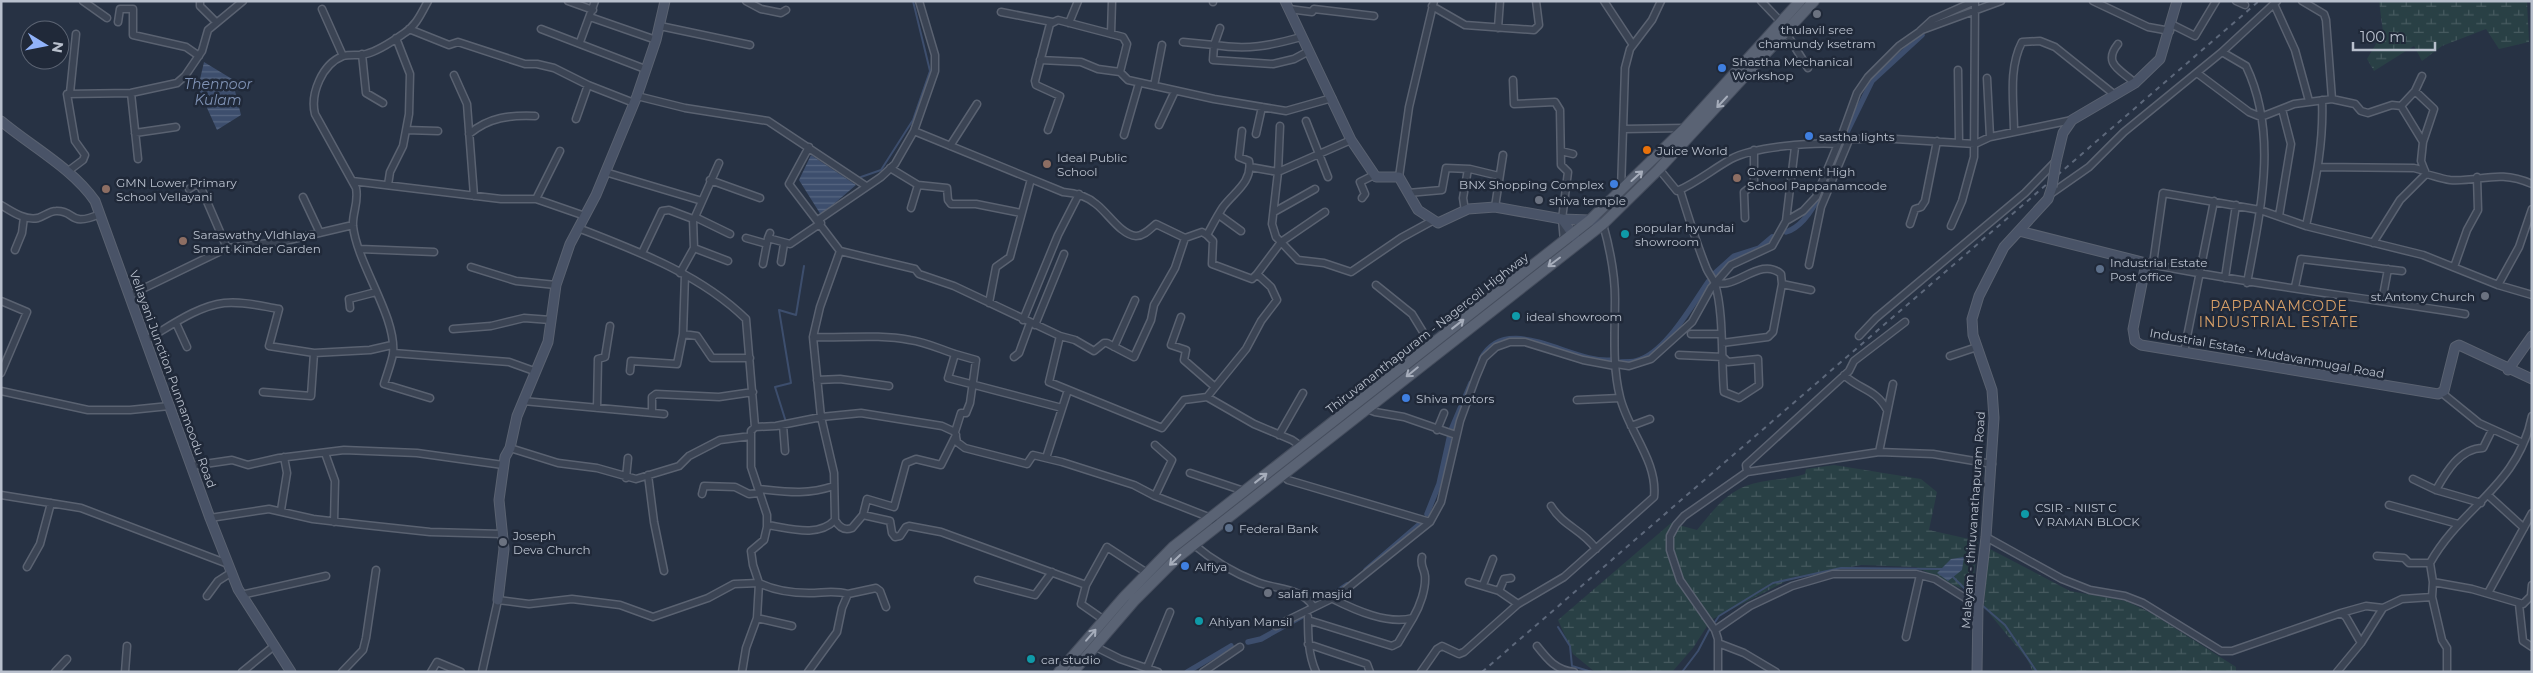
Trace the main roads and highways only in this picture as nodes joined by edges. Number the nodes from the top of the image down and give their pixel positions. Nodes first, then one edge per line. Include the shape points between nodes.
1 (1800, 1) edge
2 (1814, 1) edge
3 (1576, 239) junction
4 (1214, 522) junction
5 (1059, 672) edge
6 (1073, 672) edge

3 -> 1 main road, Thiruvananthapuram - Nagercoil Highway via 1590,220 1685,128
2 -> 3 main road, Thiruvananthapuram - Nagercoil Highway via 1659,169 1603,224
3 -> 4 main road, Thiruvananthapuram - Nagercoil Highway via 1282,475
4 -> 3 main road, Thiruvananthapuram - Nagercoil Highway via 1244,491 1564,241
5 -> 4 main road, Thiruvananthapuram - Nagercoil Highway via 1173,547
4 -> 6 main road, Thiruvananthapuram - Nagercoil Highway via 1134,601

